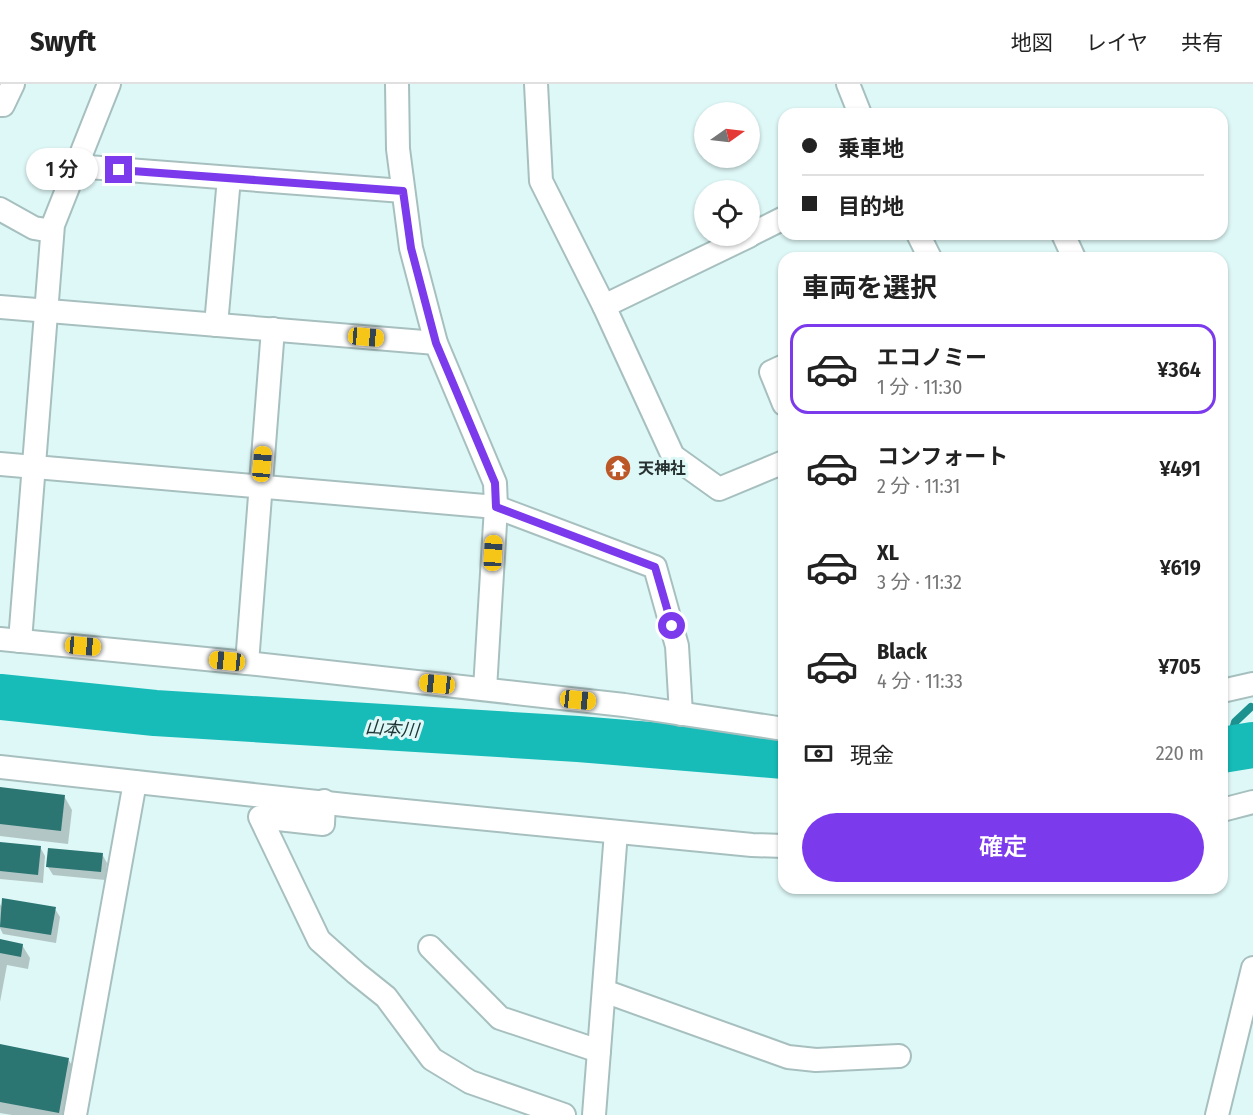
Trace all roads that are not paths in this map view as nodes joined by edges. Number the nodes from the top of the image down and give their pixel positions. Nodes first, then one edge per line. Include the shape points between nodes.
1 (13, 84) edge
2 (109, 84) edge
3 (397, 84) edge
4 (536, 84) edge
5 (848, 84) edge
6 (0, 105) edge
7 (858, 108) edge
8 (75, 166) junction
9 (229, 178) junction
10 (403, 191) junction
11 (0, 209) edge
12 (778, 221) edge
13 (760, 230) edge
14 (52, 231) junction
15 (727, 246) edge
16 (604, 306) junction
17 (0, 307) edge
18 (46, 311) junction
19 (216, 325) junction
20 (273, 329) junction
21 (436, 343) junction
22 (778, 369) edge
23 (778, 389) edge
24 (0, 464) edge
25 (778, 464) edge
26 (34, 467) junction
27 (260, 487) junction
28 (496, 507) junction
29 (10, 640) edge
30 (247, 663) junction
31 (1253, 684) edge
32 (485, 689) junction
33 (1228, 690) edge
34 (681, 714) junction
35 (778, 728) edge
36 (0, 767) edge
37 (135, 782) junction
38 (324, 801) junction
39 (1253, 802) edge
40 (1228, 808) edge
41 (616, 832) junction
42 (778, 846) edge
43 (430, 947) dead end
44 (1253, 968) edge
45 (604, 991) junction
46 (599, 1051) junction
47 (899, 1056) dead end
48 (75, 1115) edge
49 (564, 1115) edge
50 (594, 1115) edge
51 (1217, 1115) edge

1 - 6 street
2 - 8 street
3 - 10 street
4 - 16 street via 541,181
5 - 7 street
8 - 9 street
8 - 14 street
9 - 10 street
9 - 19 street
10 - 21 street via 411,248
11 - 14 street via 34,228
12 - 13 street
14 - 18 street
15 - 16 street
16 - 25 street via 673,456 719,489
17 - 18 street
18 - 19 street
18 - 26 street
19 - 20 street
20 - 21 street
20 - 27 street
21 - 28 street via 495,483
22 - 23 street via 771,372
24 - 26 street
26 - 27 street
26 - 29 street
27 - 28 street
27 - 30 street
28 - 32 street
28 - 34 street via 655,567 677,646
29 - 30 street
30 - 32 street
31 - 33 street
32 - 34 street
34 - 35 street
36 - 37 street
37 - 38 street
37 - 48 street
38 - 41 street
38 - 49 street via 323,824 261,817 319,940 386,997 432,1059 470,1082
39 - 40 street
41 - 42 street
41 - 45 street
43 - 46 street via 500,1018
44 - 51 street
45 - 46 street
45 - 47 street via 788,1057 816,1060
46 - 50 street

